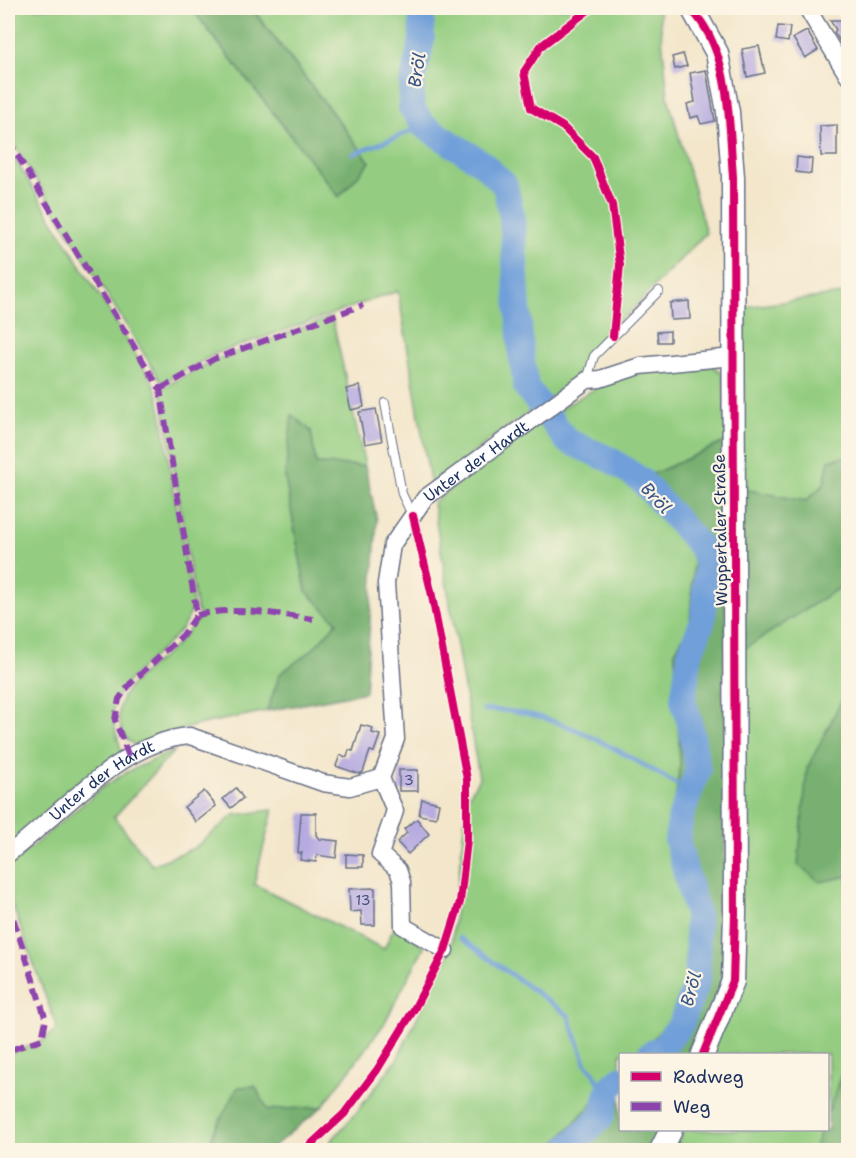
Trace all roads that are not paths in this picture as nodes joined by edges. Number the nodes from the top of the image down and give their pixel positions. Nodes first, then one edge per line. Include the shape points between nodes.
1 (807, 8) edge
2 (696, 10) edge
3 (849, 76) edge
4 (659, 291) dead end
5 (733, 357) junction
6 (587, 380) junction
7 (385, 403) dead end
8 (412, 516) junction
9 (381, 778) junction
10 (8, 854) edge
11 (445, 950) dead end
12 (703, 1053) edge
13 (670, 1131) edge
14 (661, 1150) edge

1 - 3 street
2 - 5 main road, Wuppertaler Straße via 717,53 728,112 733,177
4 - 6 lane via 594,356
5 - 6 street, Unter der Hardt via 640,366
5 - 12 main road, Wuppertaler Straße via 735,914 732,981
6 - 8 street, Unter der Hardt via 425,498
7 - 8 lane via 402,494
8 - 9 street, Unter der Hardt via 392,545 386,583 396,739
9 - 10 street, Unter der Hardt via 350,787 323,783 190,736 169,738 129,757 98,779
9 - 11 street via 395,811 380,854 400,876 403,926
13 - 14 main road

